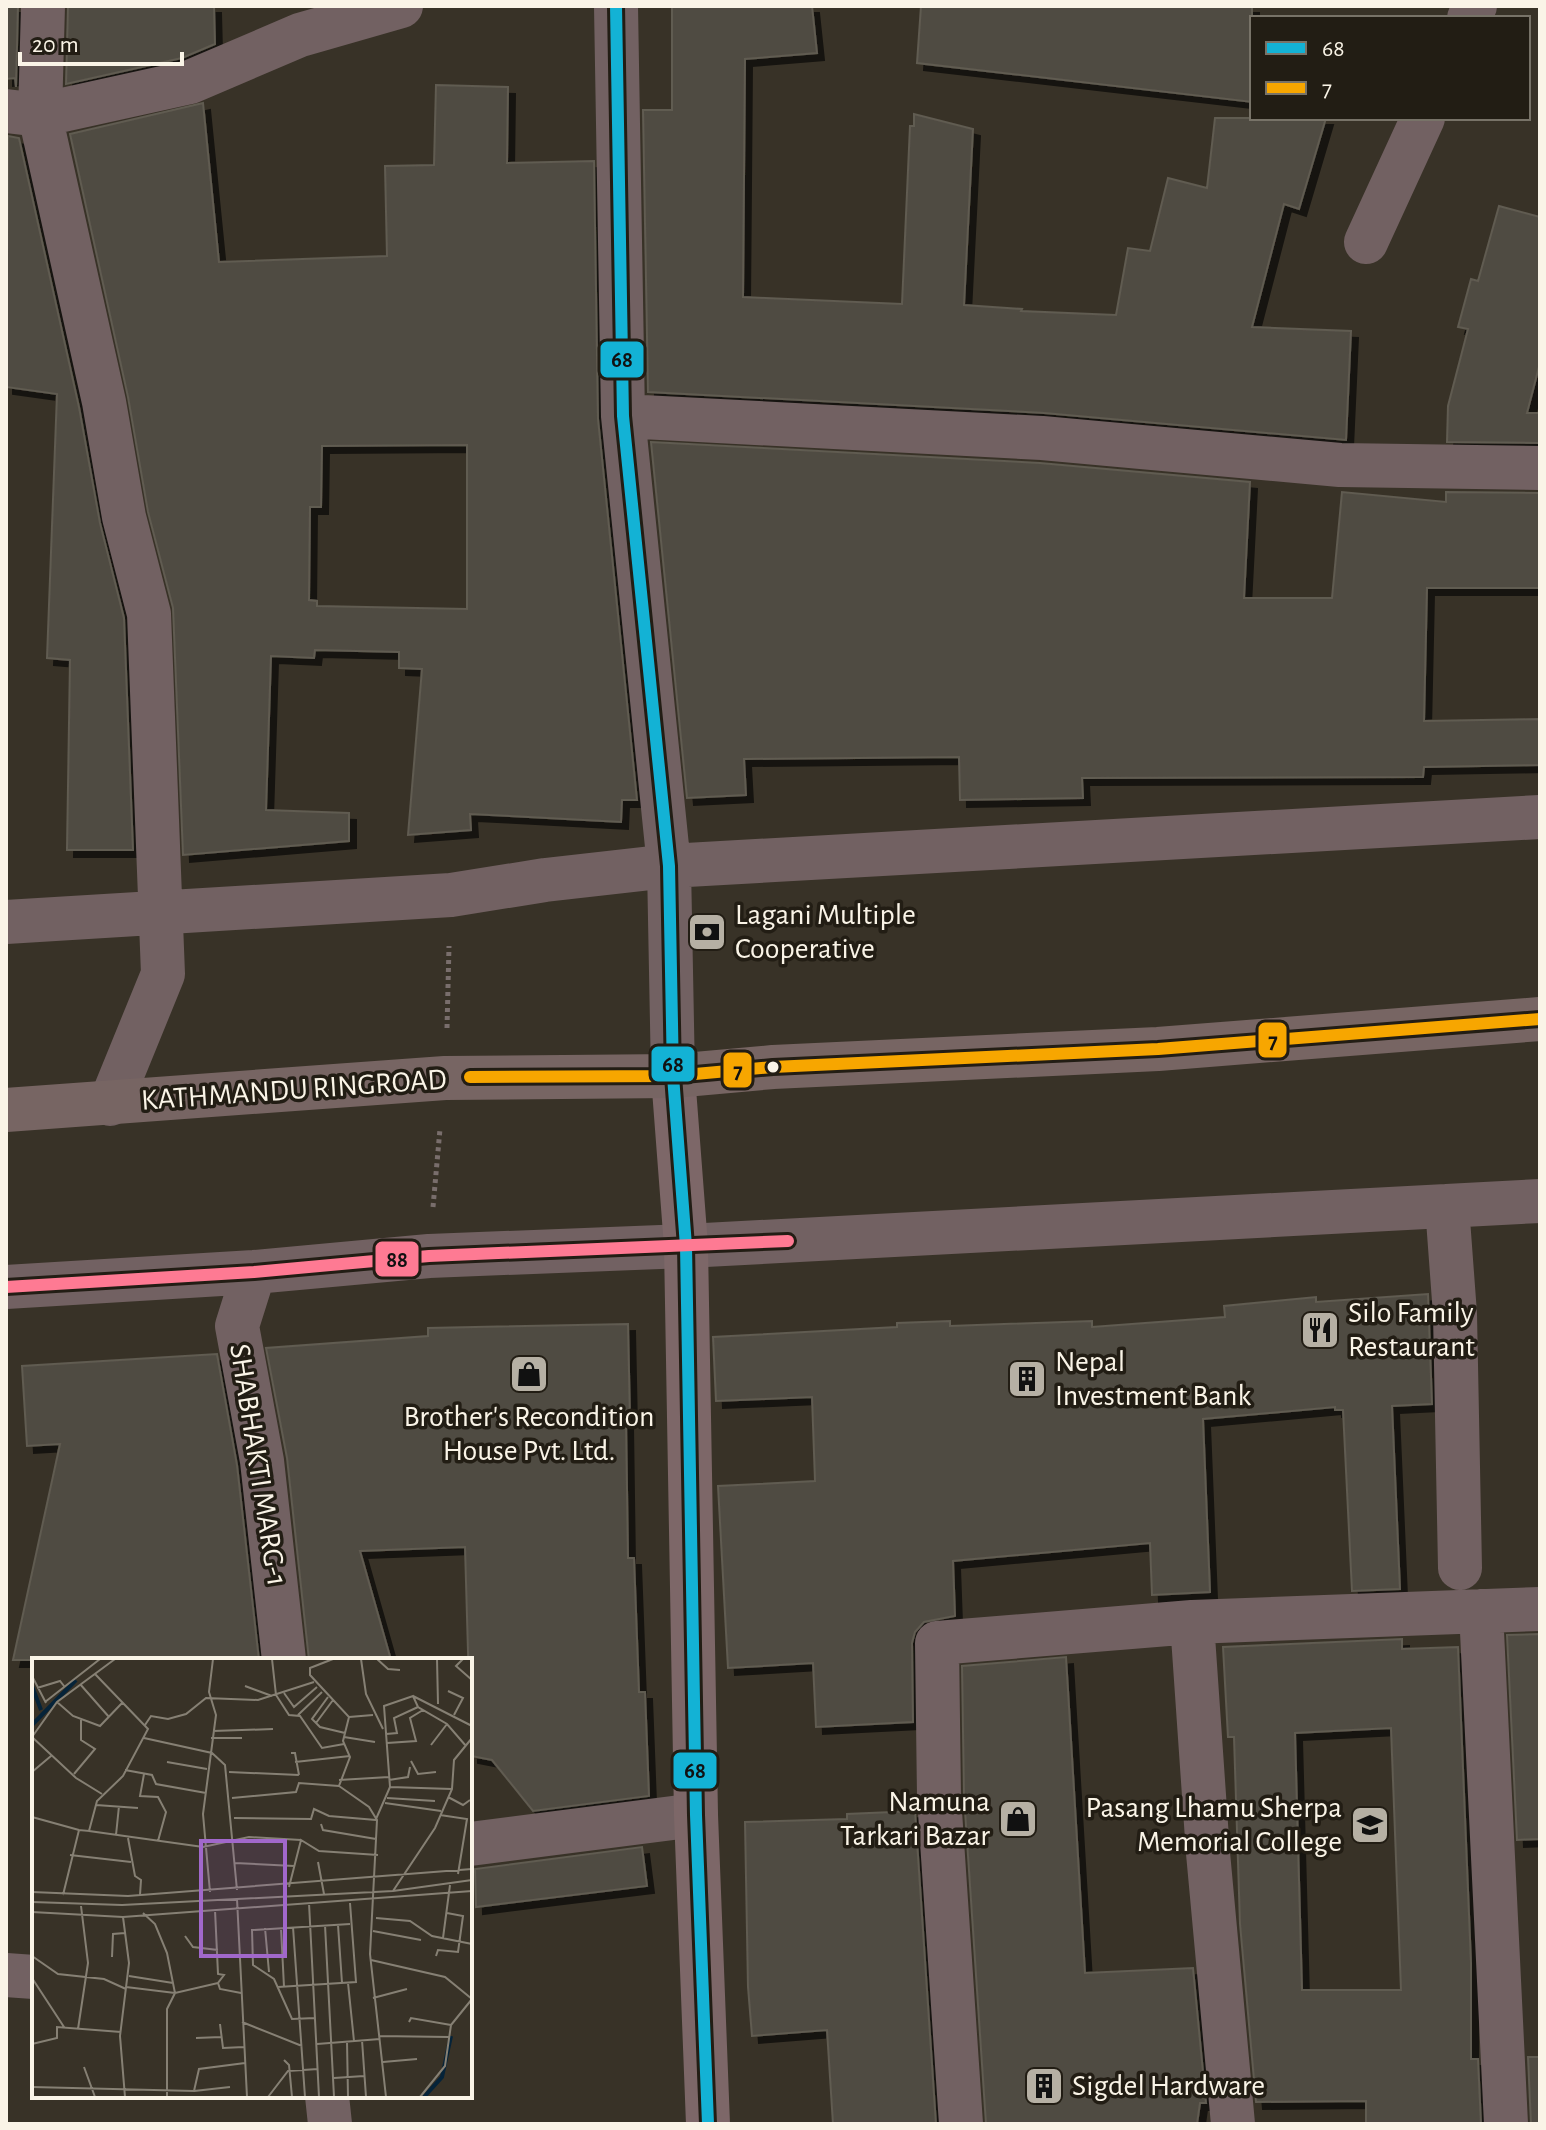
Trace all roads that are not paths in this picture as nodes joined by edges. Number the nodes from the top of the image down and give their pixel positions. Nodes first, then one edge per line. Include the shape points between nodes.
1 (43, 6) edge
2 (401, 6) edge
3 (616, 6) edge
4 (23, 113) edge
5 (1422, 120) edge
6 (1366, 242) dead end
7 (623, 416) junction
8 (1540, 468) edge
9 (1540, 817) edge
10 (669, 866) junction
11 (160, 914) junction
12 (6, 922) edge
13 (1540, 1019) edge
14 (673, 1076) junction
15 (110, 1104) junction
16 (6, 1110) edge
17 (1540, 1201) edge
18 (1447, 1206) junction
19 (686, 1246) junction
20 (254, 1272) junction
21 (6, 1287) edge
22 (1460, 1568) dead end
23 (1540, 1609) edge
24 (1481, 1611) junction
25 (1192, 1622) junction
26 (284, 1658) edge
27 (696, 1815) junction
28 (472, 1844) edge
29 (6, 1975) edge
30 (32, 1977) edge
31 (327, 2098) edge
32 (330, 2124) edge
33 (708, 2124) edge
34 (961, 2124) edge
35 (1233, 2124) edge
36 (1506, 2124) edge

1 - 4 street
2 - 4 street via 300,35 190,82
3 - 7 street
4 - 11 street via 104,402 124,517 149,614
5 - 6 street
7 - 8 street via 1042,438 1340,465
7 - 10 street
9 - 10 street
10 - 11 street via 451,895
10 - 14 street
11 - 12 street
11 - 15 street via 163,974
13 - 14 highway, KATHMANDU RINGROAD via 1158,1049
14 - 15 highway, KATHMANDU RINGROAD via 445,1078
14 - 19 main road
15 - 16 highway, KATHMANDU RINGROAD
17 - 18 street
18 - 19 street
18 - 22 street via 1455,1314
19 - 20 street via 429,1256
19 - 27 main road
20 - 21 street
20 - 26 street, SHABHAKTI MARG-1 via 237,1326 262,1461
23 - 24 street
24 - 25 street
24 - 36 street
25 - 34 street via 937,1643 939,1797
25 - 35 street
27 - 28 street
27 - 33 main road
29 - 30 street
31 - 32 street

